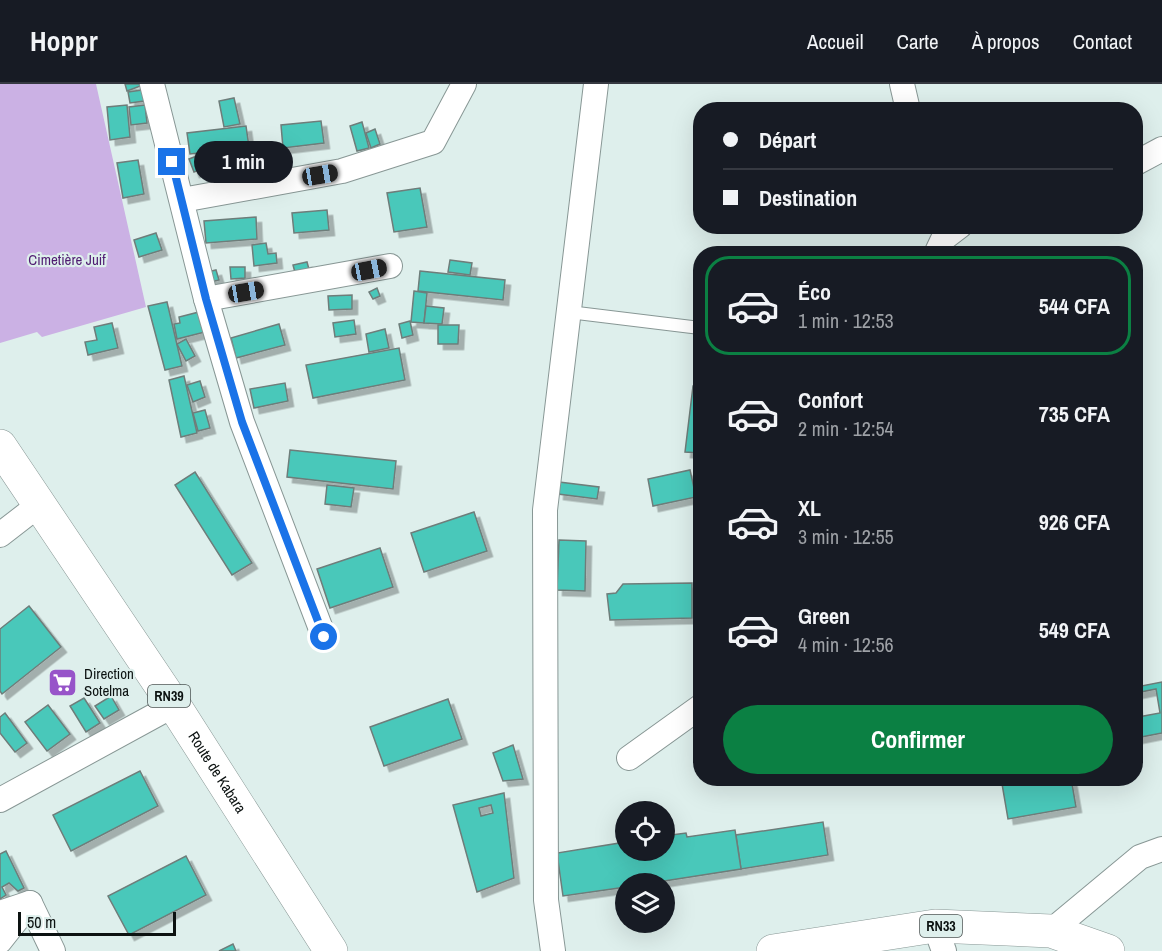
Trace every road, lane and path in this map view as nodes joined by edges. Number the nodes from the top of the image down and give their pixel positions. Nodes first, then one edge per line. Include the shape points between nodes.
1 (152, 84) edge
2 (464, 84) edge
3 (596, 84) edge
4 (902, 84) edge
5 (906, 102) edge
6 (1162, 149) edge
7 (1143, 159) edge
8 (182, 200) junction
9 (950, 234) edge
10 (936, 243) edge
11 (390, 266) dead end
12 (206, 299) junction
13 (569, 312) junction
14 (693, 327) edge
15 (0, 446) edge
16 (40, 504) junction
17 (0, 535) edge
18 (324, 637) dead end
19 (174, 705) junction
20 (693, 712) edge
21 (629, 758) dead end
22 (0, 800) edge
23 (1162, 849) edge
24 (30, 903) junction
25 (0, 914) edge
26 (1051, 932) junction
27 (940, 938) edge
28 (0, 941) edge
29 (53, 951) edge
30 (331, 951) edge
31 (553, 951) edge
32 (772, 951) edge
33 (1108, 951) edge

1 - 8 street
2 - 8 street via 433,142 342,171
3 - 13 street
4 - 5 street
6 - 7 street
8 - 12 street
9 - 10 street
11 - 12 street
12 - 18 street via 242,422
13 - 14 lane
13 - 31 street via 545,510 546,900
15 - 16 main road, Route de Kabara / RN39
16 - 17 street
16 - 19 main road, Route de Kabara / RN39
19 - 22 street
19 - 30 main road, Route de Kabara / RN39
20 - 21 street
23 - 26 street via 1140,857
24 - 25 street
24 - 28 street
24 - 29 street
26 - 27 main road, RN33
26 - 33 main road, RN33
27 - 32 main road, RN33

